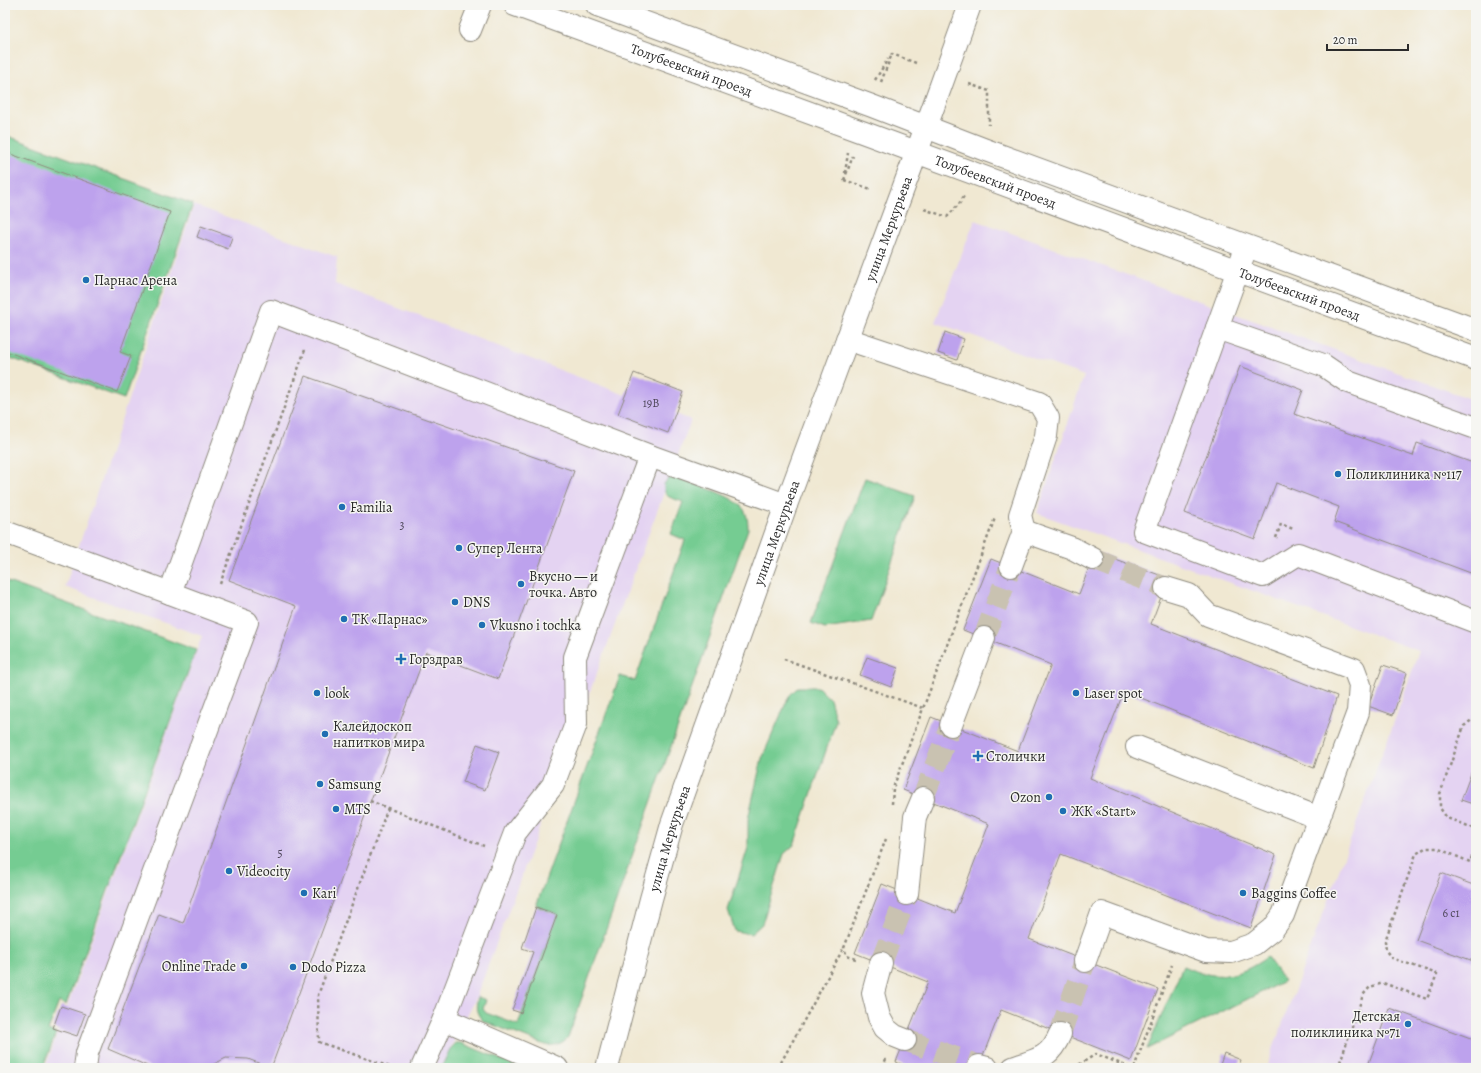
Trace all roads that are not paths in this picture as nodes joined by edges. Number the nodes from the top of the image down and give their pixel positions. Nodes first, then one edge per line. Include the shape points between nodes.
1 (480, 5) edge
2 (515, 5) edge
3 (597, 5) edge
4 (970, 5) edge
5 (470, 30) dead end
6 (926, 127) junction
7 (917, 152) junction
8 (1246, 246) junction
9 (1238, 271) junction
10 (1217, 328) junction
11 (1476, 330) edge
12 (847, 339) junction
13 (1476, 359) edge
14 (1476, 428) edge
15 (650, 456) junction
16 (786, 505) junction
17 (1024, 531) junction
18 (5, 532) edge
19 (1093, 559) tunnel mouth
20 (1011, 566) tunnel mouth
21 (1166, 588) tunnel mouth
22 (170, 593) junction
23 (1476, 622) edge
24 (984, 638) tunnel mouth
25 (951, 725) tunnel mouth
26 (1137, 747) dead end
27 (923, 798) tunnel mouth
28 (1319, 818) junction
29 (907, 894) tunnel mouth
30 (1085, 961) tunnel mouth
31 (880, 966) tunnel mouth
32 (444, 1019) junction
33 (1060, 1034) tunnel mouth
34 (905, 1040) tunnel mouth
35 (85, 1068) edge
36 (422, 1068) edge
37 (557, 1068) edge
38 (607, 1068) edge
39 (1013, 1068) edge

1 - 5 street
2 - 7 street, Толубеевский проезд
3 - 6 street, Толубеевский проезд
4 - 6 street, улица Меркурьева
6 - 7 street, улица Меркурьева
6 - 8 street, Толубеевский проезд
7 - 9 street, Толубеевский проезд
7 - 12 street, улица Меркурьева
8 - 9 street
8 - 11 street, Толубеевский проезд
9 - 10 street
9 - 13 street, Толубеевский проезд
10 - 14 street via 1323,365 1348,382
10 - 23 street via 1144,531 1263,576 1298,554
12 - 16 street, улица Меркурьева
12 - 17 street via 1039,403 1048,418 1046,436 1020,515
15 - 16 street
15 - 22 street via 271,311
15 - 32 street via 575,657 576,724 553,785 515,833
16 - 38 street, улица Меркурьева via 672,824
17 - 19 street via 1072,548
17 - 20 street
18 - 22 street
21 - 28 street via 1189,595 1208,615 1354,669 1360,684 1358,712
22 - 35 street via 247,622 87,1054
24 - 25 street
26 - 28 street
27 - 29 street via 915,817
28 - 30 street via 1283,916 1254,944 1231,952 1206,951 1102,913
31 - 34 street via 873,993 879,1017 885,1028
32 - 36 street
32 - 37 street
33 - 39 street via 1047,1053 1037,1060

